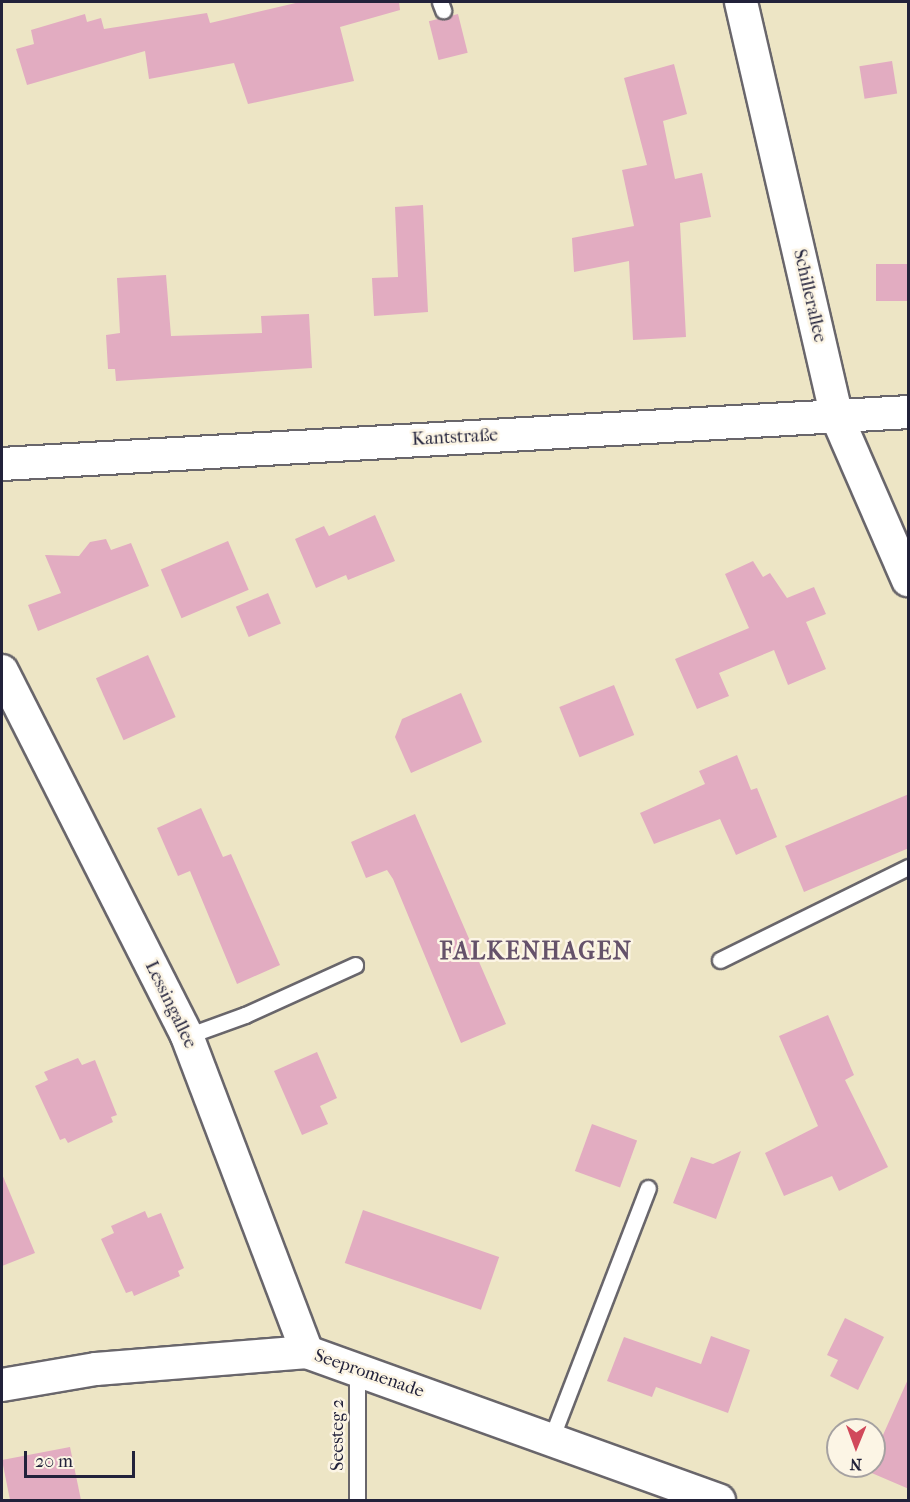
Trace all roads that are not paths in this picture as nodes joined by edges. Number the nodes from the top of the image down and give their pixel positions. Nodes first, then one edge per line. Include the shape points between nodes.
1 (741, 2) edge
2 (909, 412) edge
3 (837, 417) junction
4 (2, 464) edge
5 (909, 580) edge
6 (2, 671) edge
7 (909, 867) edge
8 (720, 960) dead end
9 (355, 965) dead end
10 (187, 1036) junction
11 (648, 1188) dead end
12 (307, 1352) junction
13 (357, 1370) junction
14 (2, 1384) edge
15 (551, 1439) junction
16 (357, 1500) edge
17 (719, 1500) edge

1 - 3 street, Schillerallee
2 - 3 street, Kantstraße
3 - 4 street, Kantstraße
3 - 5 street, Schillerallee
6 - 10 street, Lessingallee
7 - 8 lane
9 - 10 lane via 246,1015
10 - 12 street, Lessingallee
11 - 15 lane
12 - 13 street, Seepromenade
12 - 14 street, Seepromenade via 96,1369
13 - 15 street, Seepromenade
13 - 16 lane, Seesteg 2
15 - 17 street, Seepromenade

